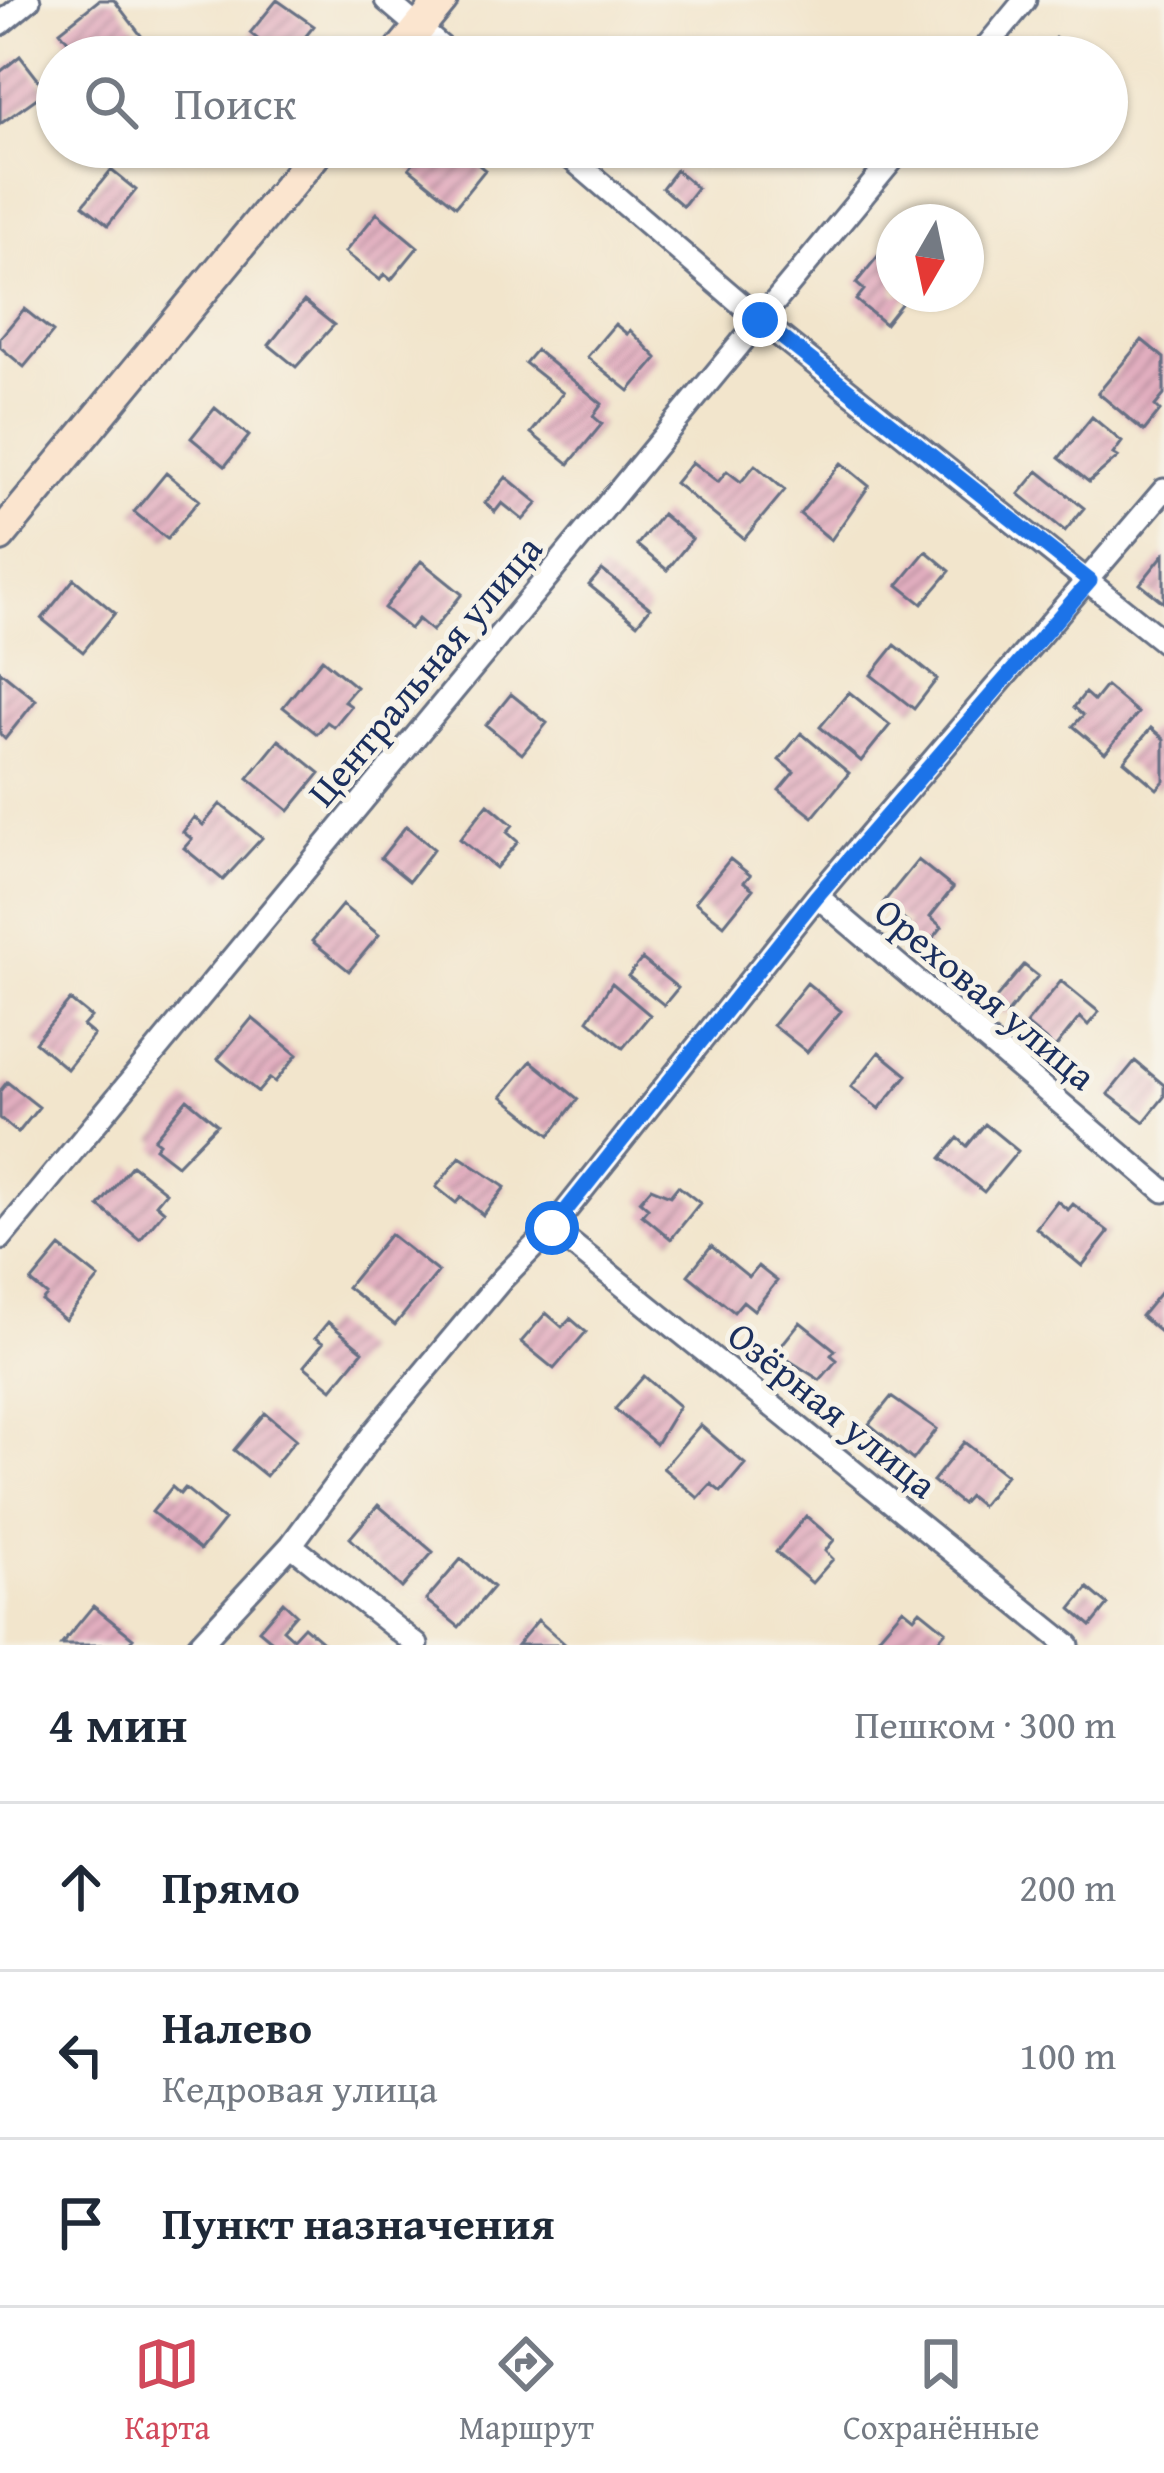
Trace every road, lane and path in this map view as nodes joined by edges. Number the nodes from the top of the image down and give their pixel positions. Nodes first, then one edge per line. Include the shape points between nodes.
1 (29, 0) edge
2 (386, 0) edge
3 (442, 0) edge
4 (1024, 0) edge
5 (0, 24) edge
6 (419, 28) junction
7 (412, 36) edge
8 (428, 36) edge
9 (994, 36) edge
10 (304, 168) edge
11 (583, 168) edge
12 (886, 168) edge
13 (760, 320) junction
14 (1164, 490) edge
15 (0, 536) edge
16 (1090, 581) junction
17 (1164, 642) edge
18 (817, 896) junction
19 (1164, 1191) edge
20 (552, 1228) junction
21 (0, 1239) edge
22 (291, 1545) junction
23 (199, 1645) edge
24 (417, 1645) edge
25 (1068, 1645) edge

1 - 5 street
2 - 6 street
3 - 6 street
4 - 9 street
6 - 7 street
6 - 8 street
10 - 15 street
11 - 13 street
12 - 13 street, Центральная улица
13 - 16 street
13 - 21 street, Центральная улица
14 - 16 street
16 - 17 street
16 - 18 street
18 - 19 street, Ореховая улица
18 - 20 street
20 - 22 street via 375,1430
20 - 25 street, Озёрная улица
22 - 23 street
22 - 24 street

